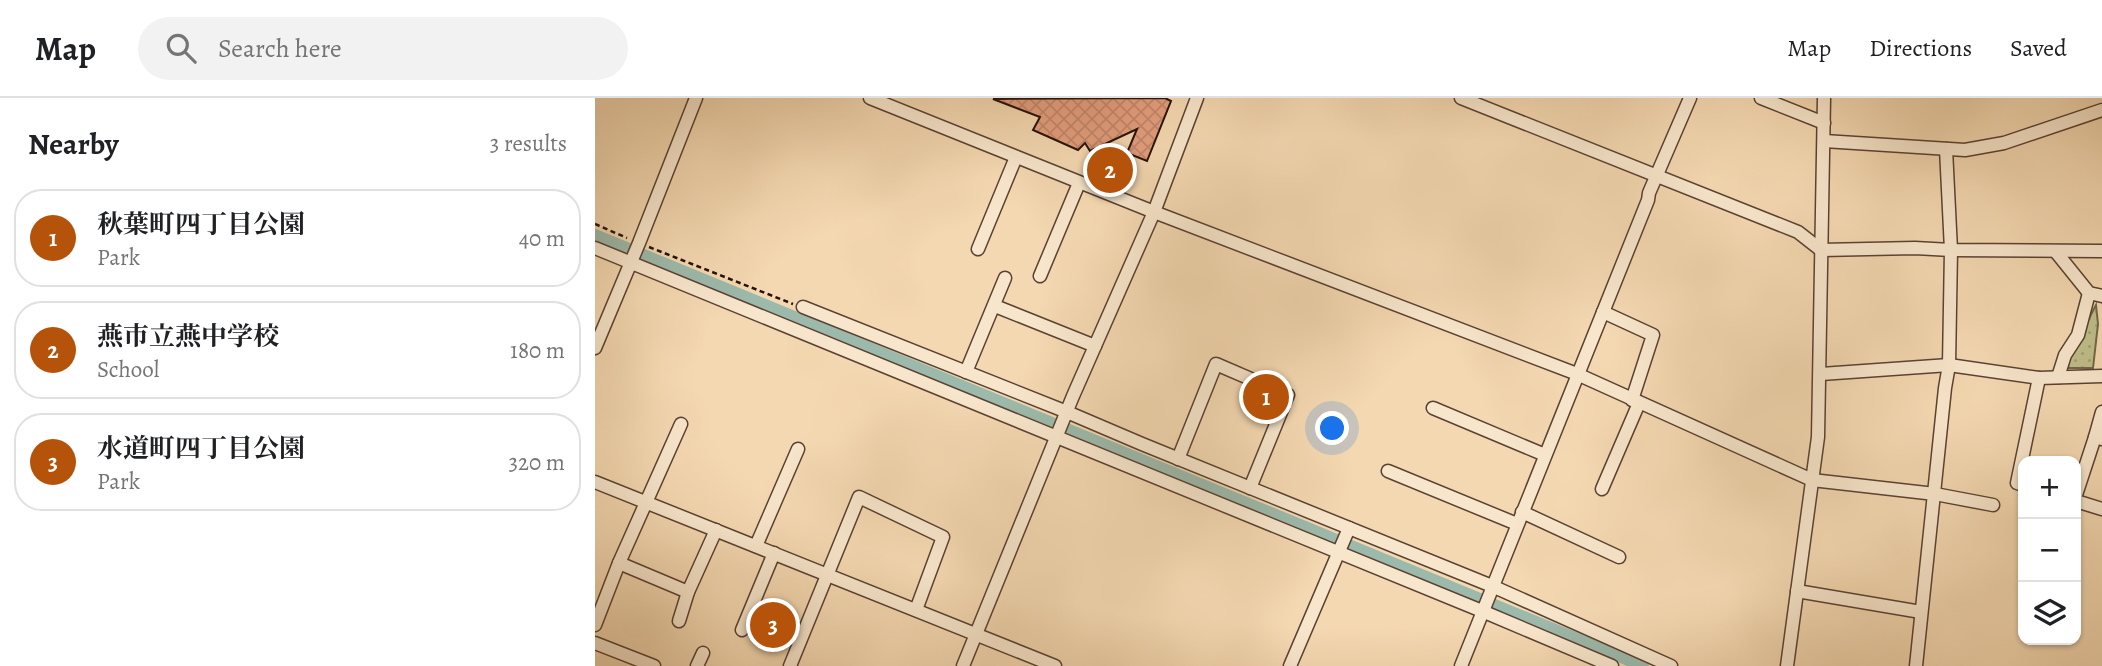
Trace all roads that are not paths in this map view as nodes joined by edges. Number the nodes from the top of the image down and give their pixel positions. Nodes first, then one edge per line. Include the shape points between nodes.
1 (696, 98) edge
2 (870, 98) edge
3 (1197, 98) edge
4 (1461, 98) edge
5 (1690, 98) edge
6 (1761, 98) edge
7 (1824, 98) edge
8 (2102, 110) edge
9 (1824, 123) junction
10 (1824, 141) junction
11 (1946, 149) junction
12 (1016, 157) junction
13 (1657, 175) junction
14 (1079, 183) junction
15 (1154, 212) junction
16 (595, 248) edge
17 (978, 248) dead end
18 (1821, 250) junction
19 (1951, 250) junction
20 (2102, 251) edge
21 (635, 252) junction
22 (2056, 252) junction
23 (1040, 276) dead end
24 (1005, 278) dead end
25 (2089, 293) junction
26 (2102, 296) edge
27 (995, 306) junction
28 (1603, 312) junction
29 (809, 320) junction
30 (1095, 346) junction
31 (595, 348) edge
32 (1949, 365) junction
33 (966, 372) junction
34 (1577, 374) junction
35 (1821, 374) junction
36 (2102, 376) edge
37 (2058, 377) junction
38 (2039, 378) junction
39 (1635, 401) junction
40 (1433, 408) dead end
41 (2102, 412) edge
42 (681, 424) dead end
43 (1062, 425) junction
44 (2098, 438) edge
45 (798, 449) dead end
46 (1545, 455) junction
47 (2023, 456) edge
48 (1178, 459) junction
49 (1388, 471) dead end
50 (1812, 480) junction
51 (595, 482) edge
52 (2081, 482) edge
53 (1250, 488) junction
54 (1602, 489) dead end
55 (1935, 494) junction
56 (647, 503) junction
57 (2081, 503) edge
58 (1993, 505) dead end
59 (2102, 509) edge
60 (1519, 518) junction
61 (716, 530) junction
62 (1343, 540) junction
63 (756, 546) junction
64 (774, 553) junction
65 (1619, 557) dead end
66 (619, 563) junction
67 (827, 574) junction
68 (1797, 591) junction
69 (688, 592) junction
70 (1487, 599) junction
71 (916, 610) junction
72 (1921, 612) junction
73 (679, 621) dead end
74 (595, 625) edge
75 (742, 630) dead end
76 (975, 633) junction
77 (595, 643) edge
78 (703, 653) dead end
79 (654, 666) edge
80 (697, 666) edge
81 (790, 666) edge
82 (964, 666) edge
83 (1055, 666) edge
84 (1290, 666) edge
85 (1461, 666) edge
86 (1612, 666) edge
87 (1671, 666) edge
88 (1787, 666) edge
89 (1916, 666) edge

1 - 21 street
2 - 12 street
3 - 15 street
4 - 13 street
5 - 13 street
6 - 9 street
7 - 9 street
8 - 11 street via 2004,143
9 - 10 street
10 - 11 street
10 - 18 street
11 - 19 street
12 - 14 street
12 - 17 street
13 - 18 street via 1797,232
13 - 28 street
14 - 15 street
14 - 23 street
15 - 30 street
15 - 34 street
16 - 21 street
18 - 19 street
18 - 35 street
19 - 22 street
19 - 32 street
20 - 22 street
21 - 29 street
21 - 31 street
22 - 25 street
24 - 27 street
25 - 26 street
25 - 37 street via 2078,335
27 - 30 street
27 - 33 street
28 - 34 street
28 - 39 street via 1653,335
29 - 33 street
29 - 43 street
30 - 43 street
32 - 35 street
32 - 38 street
32 - 55 street
33 - 43 street
34 - 39 street
34 - 46 street
35 - 50 street
36 - 37 street
37 - 38 street
38 - 47 street
39 - 50 street
39 - 54 street
40 - 46 street
41 - 44 street
42 - 56 street
43 - 48 street
43 - 62 street
43 - 76 street
44 - 52 street
45 - 63 street
46 - 60 street
48 - 53 street
48 - 53 street via 1216,364 1288,395
49 - 60 street
50 - 55 street
50 - 68 street
51 - 56 street
53 - 62 street
55 - 58 street
55 - 72 street
56 - 61 street
56 - 66 street
57 - 59 street
60 - 65 street
60 - 70 street
61 - 63 street
61 - 69 street
62 - 70 street
62 - 70 street
62 - 84 street
63 - 64 street
64 - 67 street
64 - 75 street
66 - 69 street
66 - 74 street
67 - 71 street
67 - 71 street via 859,497 943,537
67 - 81 street
68 - 72 street
68 - 88 street
69 - 73 street
70 - 85 street
70 - 86 street
70 - 87 street
71 - 76 street
72 - 89 street
76 - 82 street
76 - 83 street
77 - 79 street
78 - 80 street

